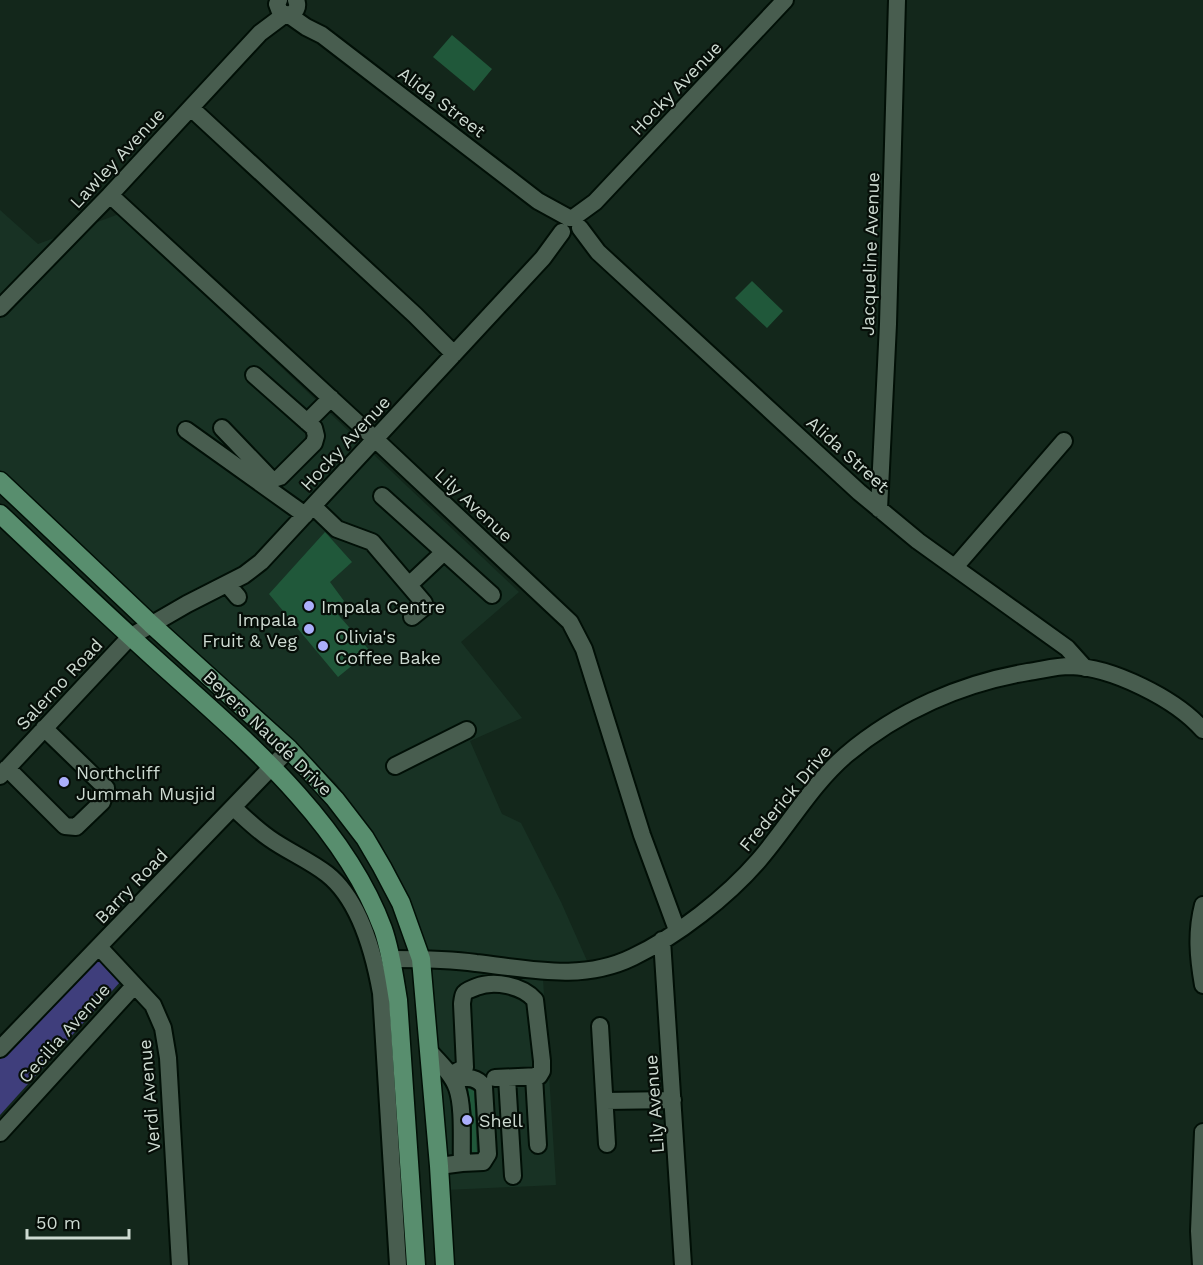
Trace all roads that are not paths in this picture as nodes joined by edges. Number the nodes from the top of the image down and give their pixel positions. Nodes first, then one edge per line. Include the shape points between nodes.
1 (785, 0) edge
2 (897, 0) edge
3 (287, 5) edge
4 (191, 108) junction
5 (110, 195) junction
6 (571, 228) junction
7 (0, 308) edge
8 (454, 354) junction
9 (254, 375) dead end
10 (331, 398) junction
11 (307, 422) junction
12 (222, 428) dead end
13 (186, 430) dead end
14 (375, 439) junction
15 (1064, 441) dead end
16 (0, 481) edge
17 (382, 496) dead end
18 (879, 509) junction
19 (309, 510) junction
20 (0, 514) edge
21 (444, 552) junction
22 (955, 567) junction
23 (226, 584) junction
24 (409, 585) junction
25 (492, 595) dead end
26 (238, 597) dead end
27 (412, 617) dead end
28 (151, 624) junction
29 (130, 637) junction
30 (1085, 668) junction
31 (44, 728) junction
32 (466, 730) dead end
33 (1203, 730) edge
34 (289, 749) junction
35 (395, 766) dead end
36 (272, 769) junction
37 (4, 772) edge
38 (234, 808) junction
39 (1203, 905) edge
40 (677, 930) junction
41 (662, 940) junction
42 (99, 947) junction
43 (392, 958) junction
44 (421, 959) junction
45 (1203, 985) edge
46 (134, 986) junction
47 (600, 1026) dead end
48 (0, 1049) edge
49 (429, 1051) junction
50 (534, 1076) junction
51 (451, 1077) junction
52 (673, 1100) junction
53 (605, 1101) junction
54 (1203, 1132) edge
55 (0, 1133) edge
56 (607, 1144) dead end
57 (538, 1145) dead end
58 (462, 1163) junction
59 (439, 1166) junction
60 (513, 1176) dead end
61 (1201, 1231) edge
62 (180, 1265) edge
63 (398, 1265) edge
64 (416, 1265) edge
65 (445, 1265) edge
66 (684, 1265) edge
67 (1201, 1265) edge

1 - 6 street, Hocky Avenue
2 - 18 street, Jacqueline Avenue
3 - 4 street, Lawley Avenue
3 - 6 street, Alida Street
4 - 5 street, Lawley Avenue
4 - 8 street
5 - 7 street, Lawley Avenue
5 - 10 street, Lily Avenue
6 - 8 street, Hocky Avenue
6 - 18 street, Alida Street
8 - 14 street, Hocky Avenue
9 - 11 street
10 - 11 street
10 - 14 street, Lily Avenue
11 - 12 street via 314,428 314,443 274,479
13 - 19 street
14 - 19 street, Hocky Avenue
14 - 40 street, Lily Avenue via 560,611 576,631
15 - 22 street
16 - 28 main road, Beyers Naudé Drive
17 - 21 street
18 - 22 street, Alida Street
19 - 23 street, Hocky Avenue via 253,569
19 - 24 street via 337,529 372,542
20 - 29 main road, Beyers Naudé Drive
21 - 24 street
21 - 25 street
22 - 30 street, Alida Street via 1066,648
23 - 26 street
23 - 28 street, Hocky Avenue
24 - 27 street via 424,606
28 - 29 street, Salerno Road
28 - 34 main road, Beyers Naudé Drive
29 - 31 street, Salerno Road
29 - 36 main road, Beyers Naudé Drive
30 - 33 street, Frederick Drive via 1163,698 1183,710
30 - 40 street, Frederick Drive via 1055,667 951,692 871,736 822,780 748,871
31 - 37 street, Salerno Road
31 - 37 street via 106,788 102,802 76,827 69,828
32 - 35 street
34 - 36 street, Barry Road
34 - 44 main road, Beyers Naudé Drive via 365,838 401,903
36 - 38 street, Barry Road
36 - 43 main road, Beyers Naudé Drive via 314,813 350,863 369,897
38 - 42 street, Barry Road
38 - 63 street via 268,837 328,875 343,891 363,926 381,993
39 - 45 street via 1198,934
40 - 41 street, Frederick Drive
41 - 44 street, Frederick Drive via 617,964 580,972 538,972 473,955
41 - 52 street, Lily Avenue
42 - 46 street, Verdi Avenue
42 - 48 street, Barry Road
43 - 44 street, Frederick Drive
43 - 64 main road, Beyers Naudé Drive
44 - 49 main road, Beyers Naudé Drive
46 - 55 street, Cecilia Avenue
46 - 62 street, Verdi Avenue via 153,1005 165,1038
47 - 53 street
49 - 51 street
49 - 59 main road, Beyers Naudé Drive
50 - 51 street via 542,1071 535,1000 508,986 486,984 464,995 465,1067
50 - 57 street
50 - 60 street via 501,1078
51 - 58 street via 459,1096
51 - 58 street via 472,1078 484,1087 488,1154 483,1162
52 - 53 street
52 - 66 street, Lily Avenue
53 - 56 street
54 - 61 street
58 - 59 street
59 - 65 main road, Beyers Naudé Drive
61 - 67 street

